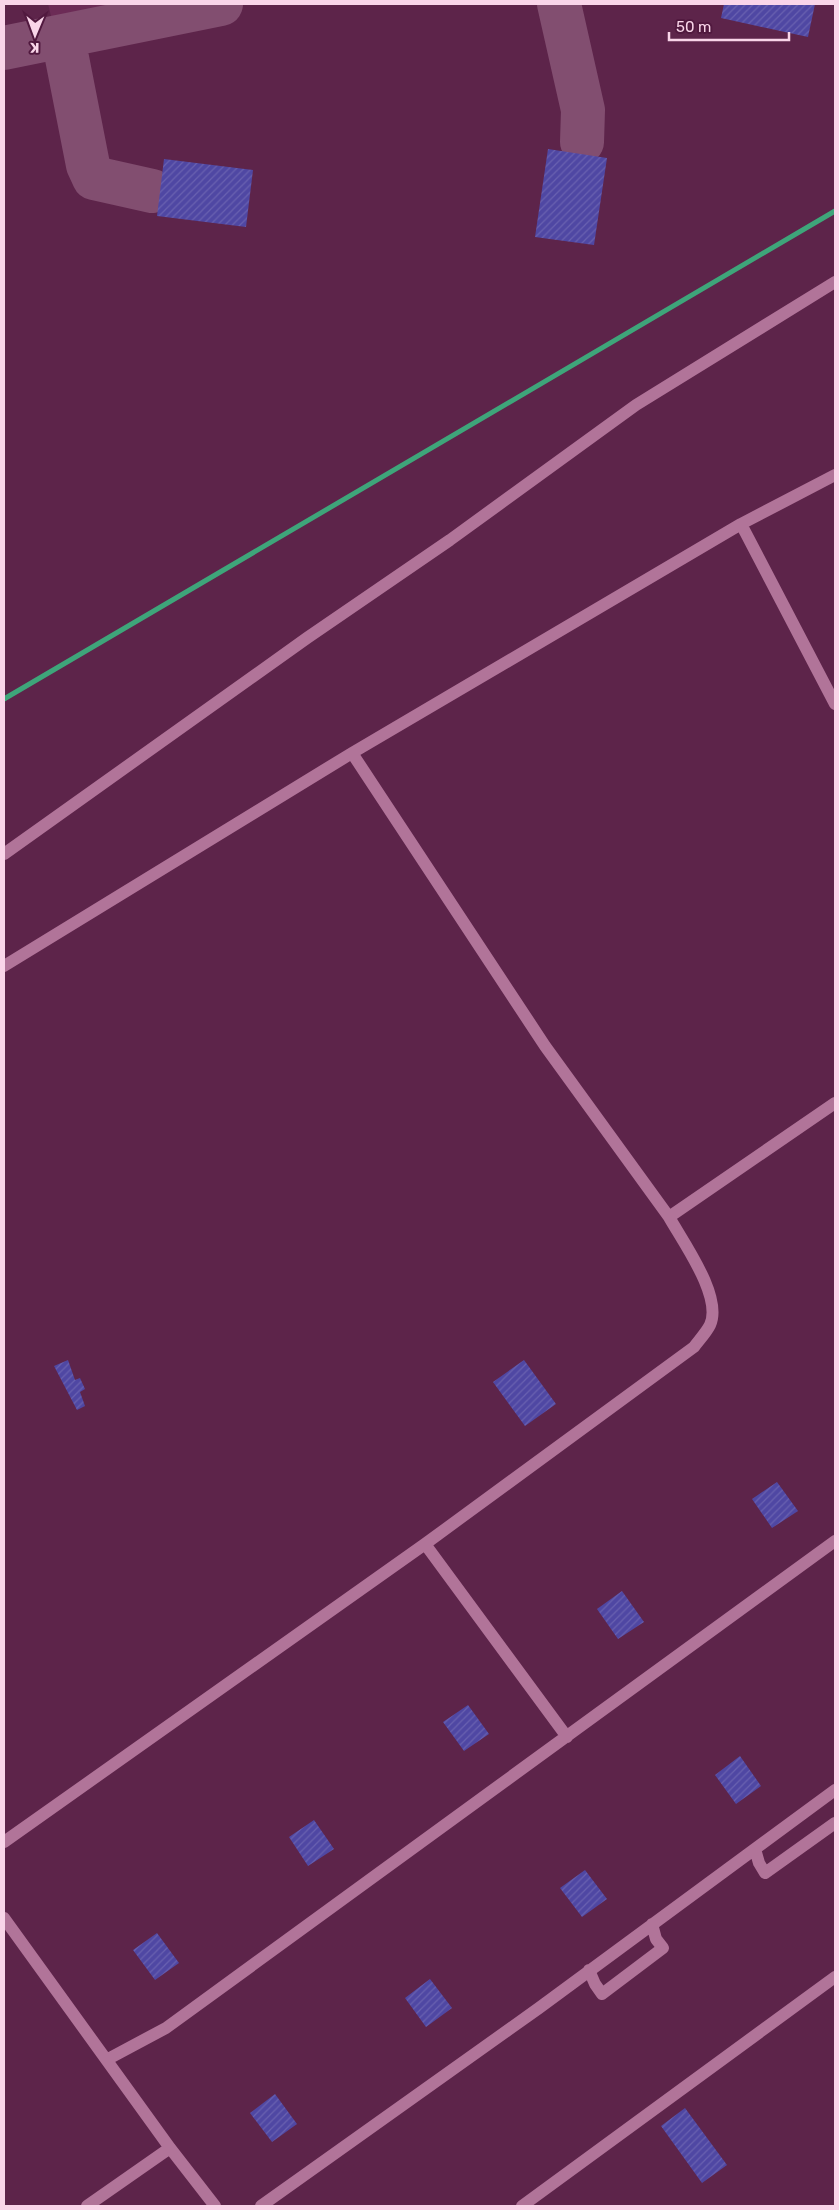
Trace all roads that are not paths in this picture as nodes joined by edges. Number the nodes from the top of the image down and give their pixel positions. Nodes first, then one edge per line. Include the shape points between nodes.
1 (835, 282) edge
2 (835, 474) edge
3 (741, 524) junction
4 (835, 704) edge
5 (352, 753) junction
6 (4, 854) edge
7 (4, 966) edge
8 (835, 1104) edge
9 (669, 1217) junction
10 (835, 1541) edge
11 (425, 1544) junction
12 (567, 1737) junction
13 (835, 1790) edge
14 (835, 1823) edge
15 (4, 1842) edge
16 (755, 1848) junction
17 (4, 1918) edge
18 (652, 1924) junction
19 (589, 1970) junction
20 (835, 1977) edge
21 (108, 2059) junction
22 (170, 2148) junction
23 (87, 2206) edge
24 (215, 2206) edge
25 (261, 2206) edge
26 (522, 2206) edge

1 - 6 lane via 636,406
2 - 3 lane
3 - 4 lane
3 - 5 lane
5 - 7 lane
5 - 9 lane via 545,1046
8 - 9 lane
9 - 11 lane via 708,1286 714,1308 710,1324 694,1347
10 - 12 lane
11 - 12 lane
11 - 15 lane
12 - 21 lane via 166,2028
13 - 16 lane
14 - 16 lane via 766,1873 758,1863
16 - 18 lane
17 - 21 lane
18 - 19 lane
18 - 19 lane via 656,1939 663,1948 602,1994
19 - 25 lane
20 - 26 lane
21 - 22 lane
22 - 23 lane
22 - 24 lane

